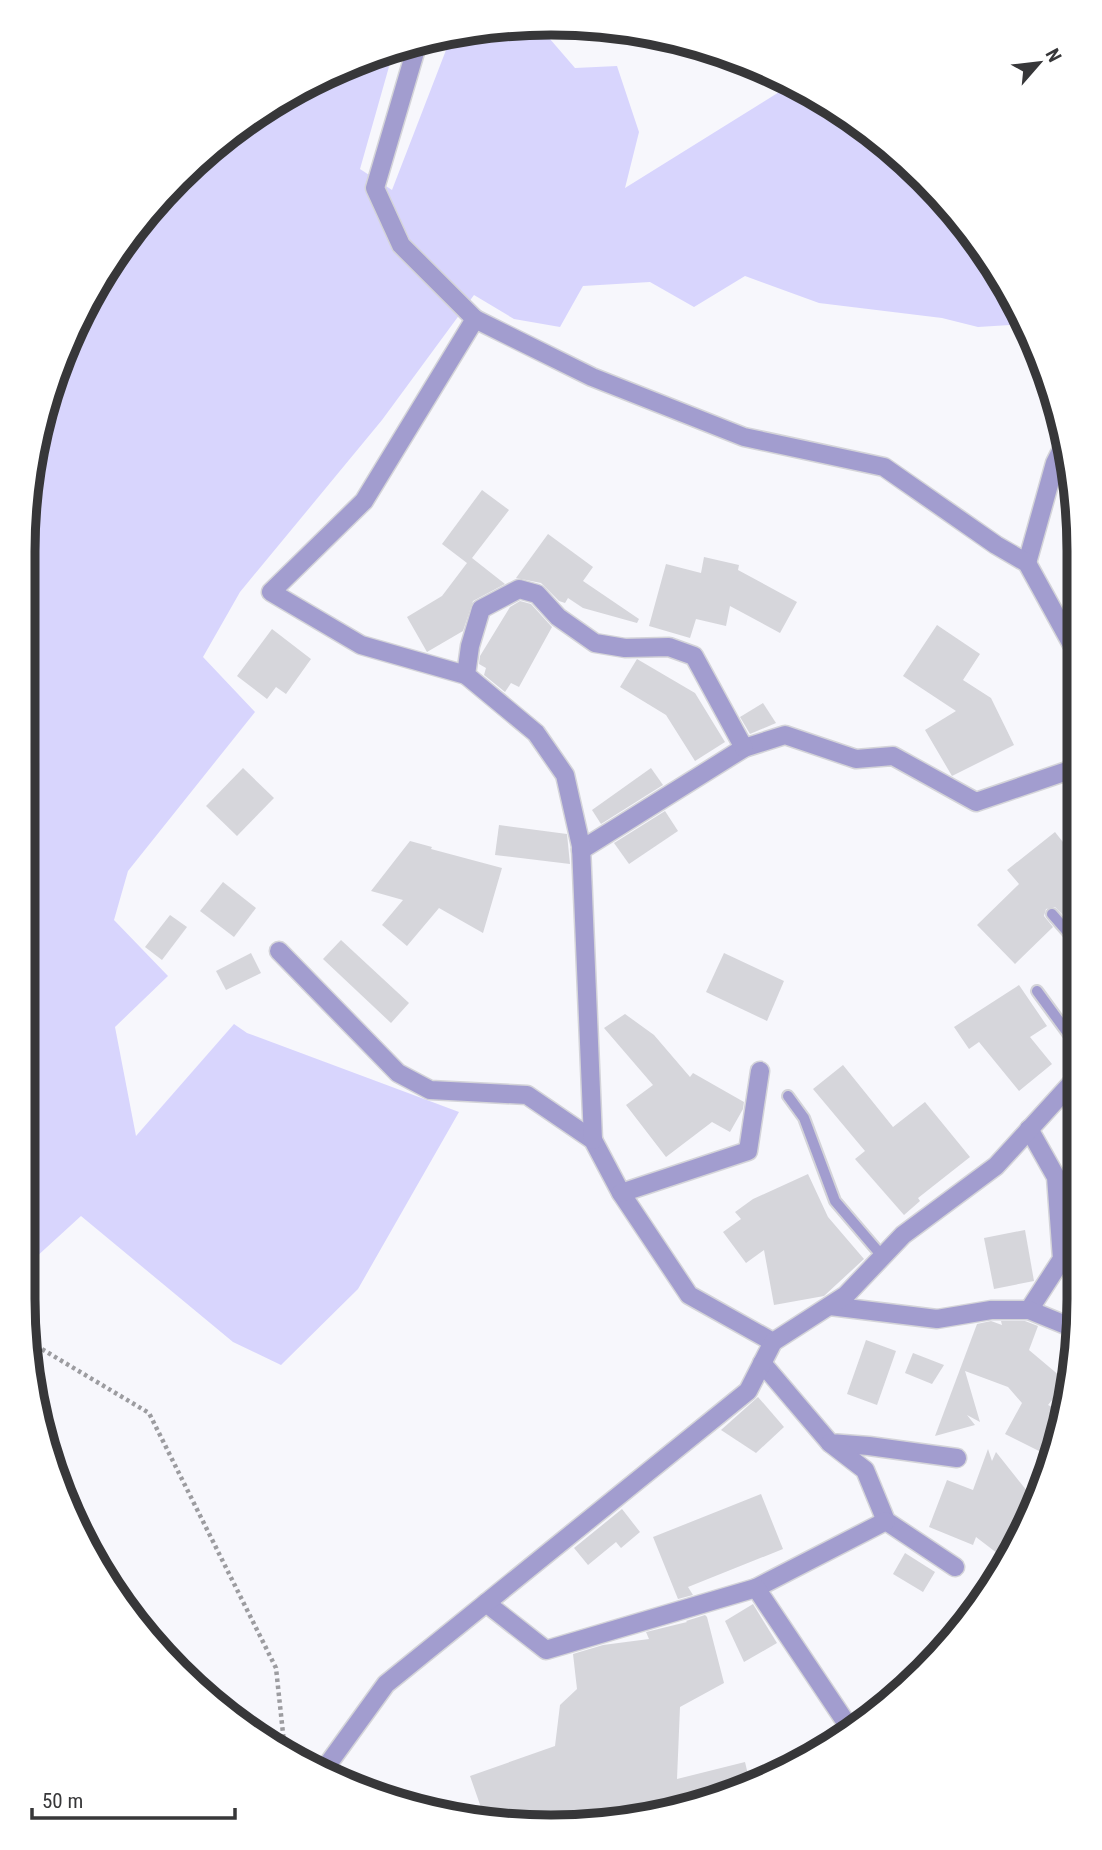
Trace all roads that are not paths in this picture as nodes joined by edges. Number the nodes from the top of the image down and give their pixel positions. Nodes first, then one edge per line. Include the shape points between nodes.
1 (415, 54) edge
2 (475, 319) junction
3 (1058, 457) edge
4 (1027, 563) junction
5 (1067, 637) edge
6 (466, 675) junction
7 (744, 748) junction
8 (1067, 771) edge
9 (581, 850) junction
10 (1052, 914) dead end
11 (1067, 931) edge
12 (279, 951) dead end
13 (1037, 991) dead end
14 (1067, 1031) edge
15 (760, 1071) dead end
16 (1067, 1088) edge
17 (788, 1096) dead end
18 (1029, 1129) junction
19 (593, 1140) junction
20 (621, 1193) junction
21 (882, 1256) junction
22 (830, 1306) junction
23 (1029, 1310) junction
24 (1066, 1325) edge
25 (773, 1342) junction
26 (762, 1363) junction
27 (830, 1443) junction
28 (957, 1458) dead end
29 (886, 1521) junction
30 (955, 1567) dead end
31 (756, 1588) junction
32 (486, 1603) junction
33 (846, 1722) edge
34 (328, 1764) edge

1 - 2 street via 375,188 401,245
2 - 4 street via 592,377 744,436 884,467
2 - 6 street via 364,500 271,592 360,645
3 - 4 street
4 - 5 street
6 - 7 street via 481,609 519,589 537,594 558,617 595,643 669,647 694,656
6 - 9 street via 536,733 565,775
7 - 8 street via 785,735 856,759 893,756 976,802
7 - 9 street
9 - 19 street
10 - 11 lane
12 - 19 street via 398,1073 430,1090 527,1094
13 - 14 lane
15 - 20 street via 748,1151
16 - 18 street
17 - 21 lane via 804,1118 835,1201
18 - 21 street via 996,1166
18 - 23 street via 1056,1177 1062,1259
19 - 20 street
20 - 25 street via 689,1295
21 - 22 street
22 - 23 street via 937,1320 991,1310
22 - 25 street
23 - 24 street
25 - 26 street
26 - 27 street
26 - 32 street via 748,1391
27 - 28 street
27 - 29 street via 865,1469
29 - 30 street
29 - 31 street
31 - 32 street via 546,1650
31 - 33 street
32 - 34 street via 386,1684

